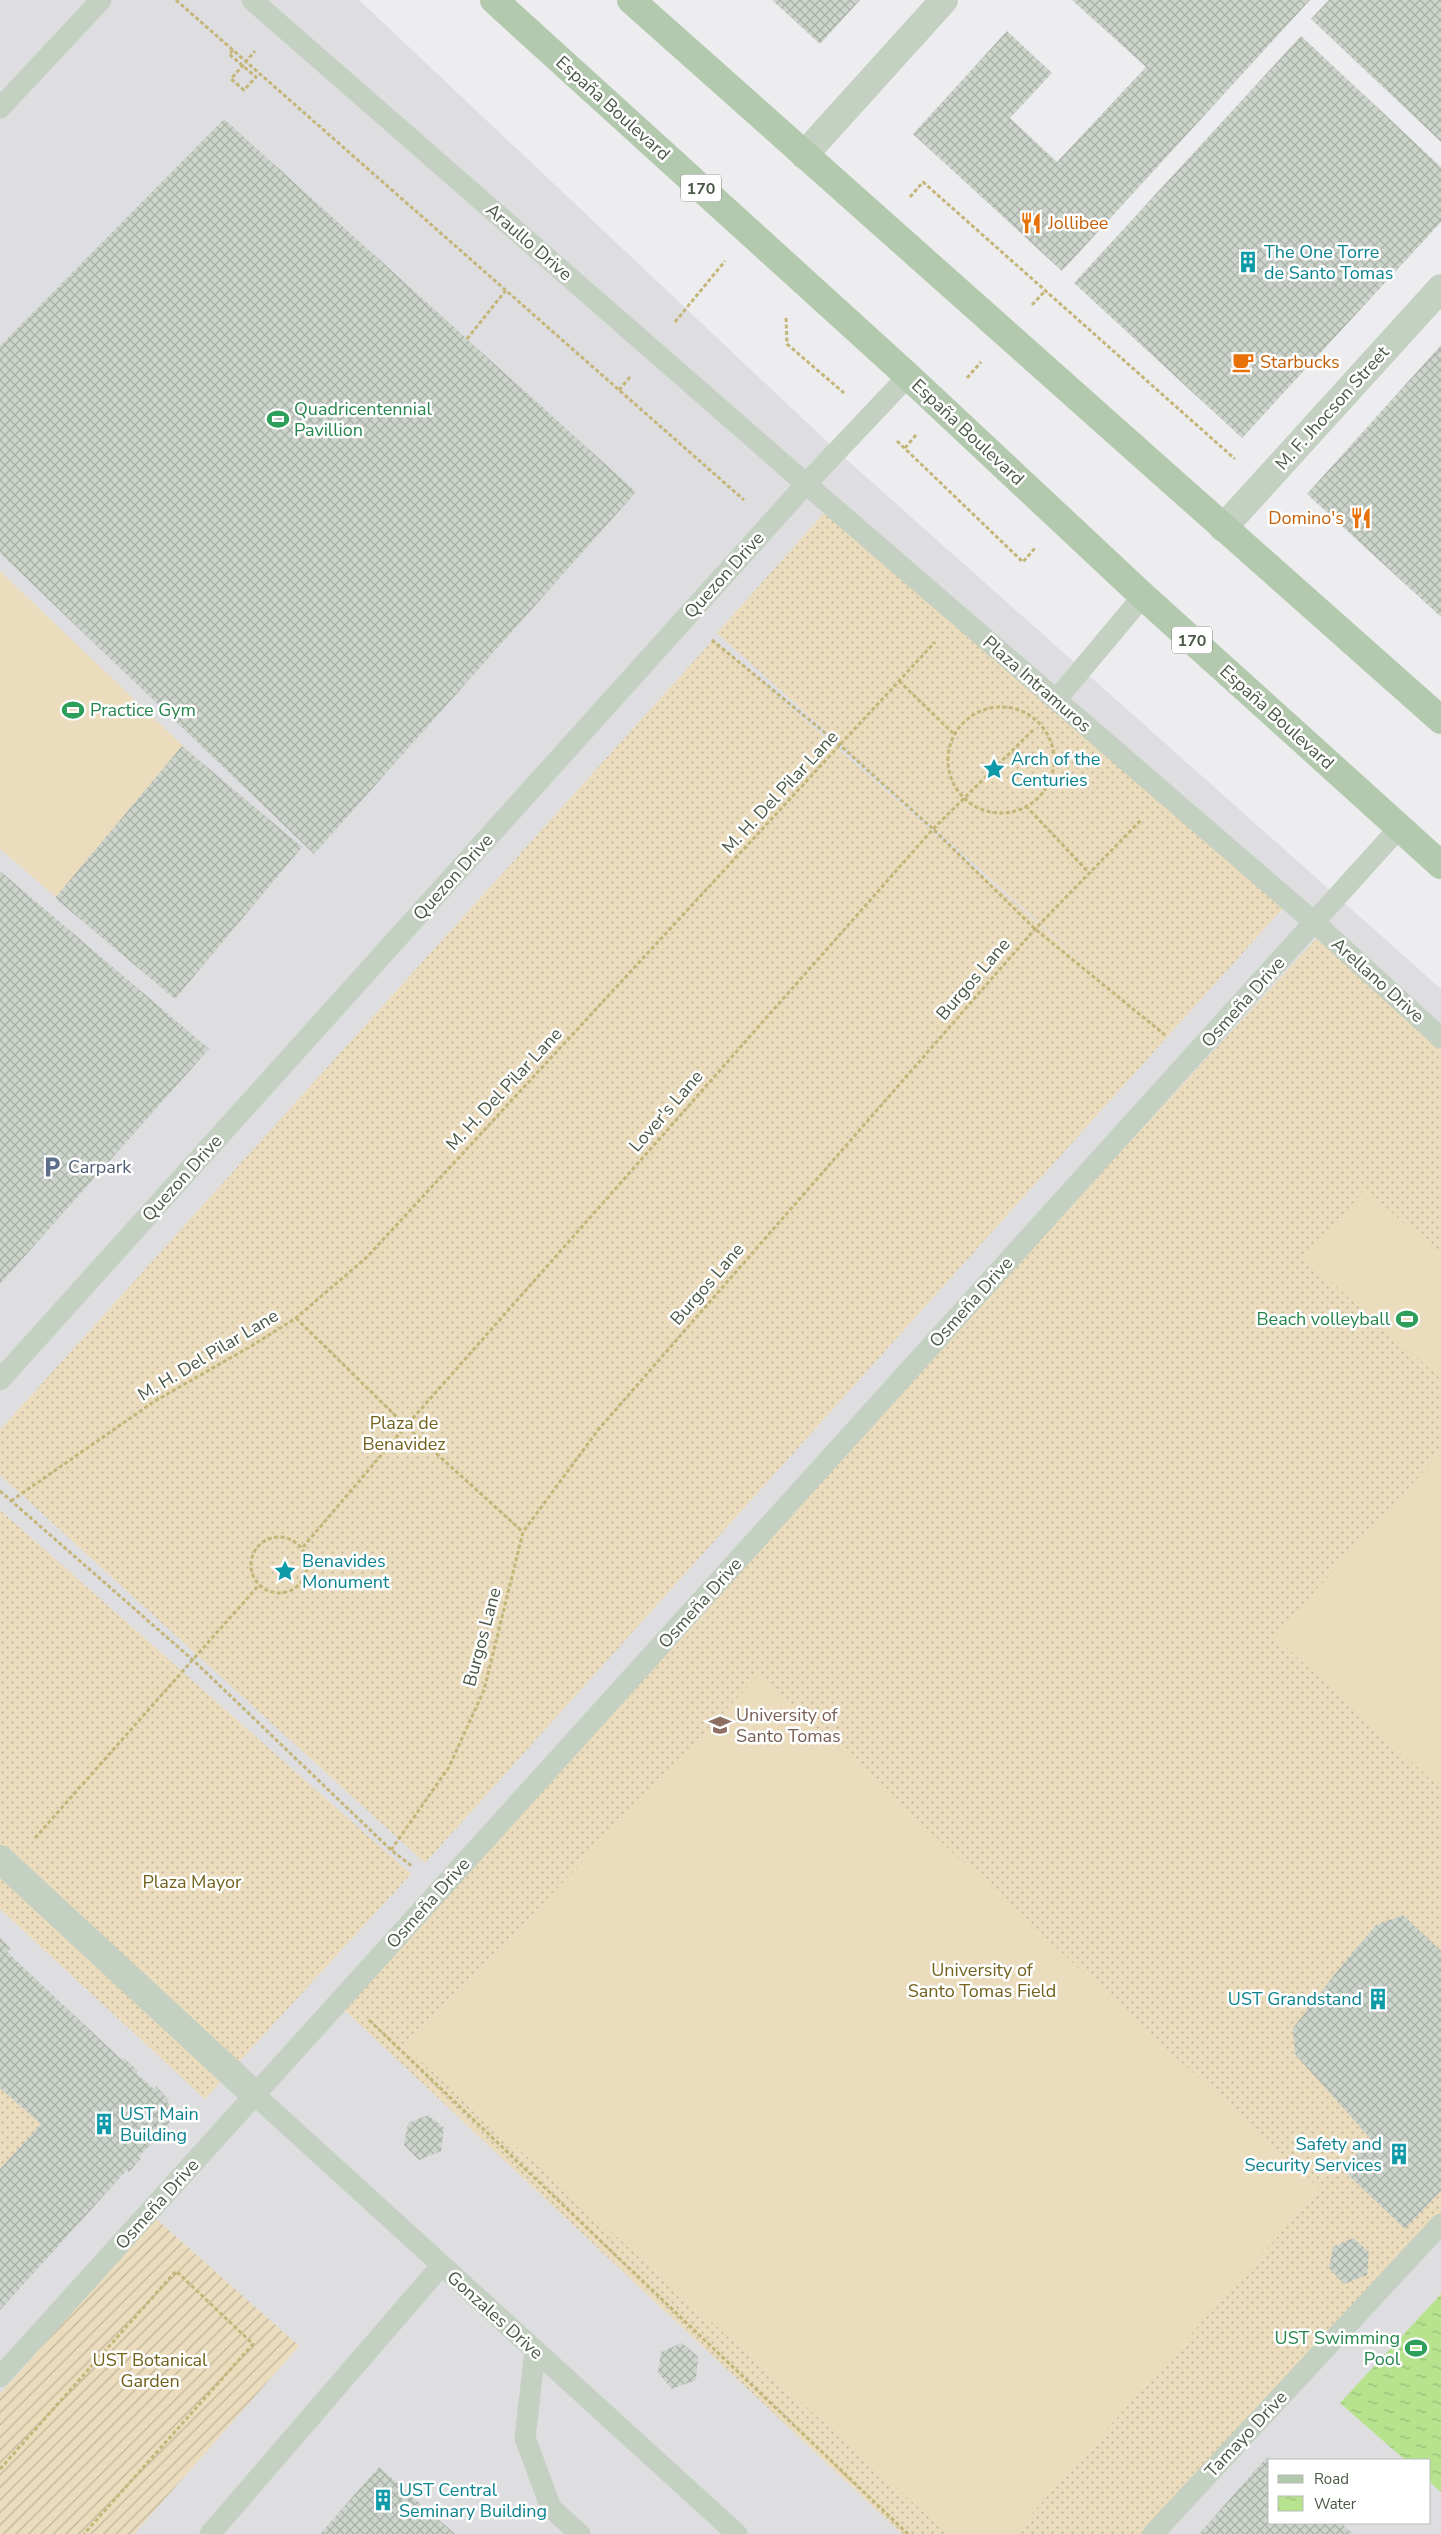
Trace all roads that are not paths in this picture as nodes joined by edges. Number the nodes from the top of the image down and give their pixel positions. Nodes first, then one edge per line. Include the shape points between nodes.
1 (101, 0) edge
2 (252, 0) edge
3 (494, 0) edge
4 (631, 0) edge
5 (944, 0) edge
6 (0, 108) edge
7 (804, 155) junction
8 (1441, 288) edge
9 (908, 376) junction
10 (806, 484) junction
11 (1223, 528) junction
12 (1143, 596) junction
13 (1056, 700) junction
14 (1439, 715) edge
15 (1399, 828) junction
16 (1441, 865) edge
17 (1315, 923) junction
18 (1441, 1038) edge
19 (0, 1380) edge
20 (4, 1863) edge
21 (255, 2095) junction
22 (1441, 2224) edge
23 (441, 2266) junction
24 (535, 2351) junction
25 (0, 2377) edge
26 (210, 2534) edge
27 (580, 2534) edge
28 (737, 2534) edge
29 (1153, 2534) edge

1 - 6 lane
2 - 10 lane, Araullo Drive
3 - 9 main road, España Boulevard / 170
4 - 7 main road
5 - 7 street
7 - 11 main road
8 - 11 street, M. F. Jhocson Street
9 - 10 lane, Quezon Drive
9 - 12 main road, España Boulevard / 170
10 - 13 lane, Plaza Intramuros
10 - 19 lane, Quezon Drive
11 - 14 main road
12 - 13 lane
12 - 15 main road, España Boulevard / 170
13 - 17 lane, Plaza Intramuros
15 - 16 main road, España Boulevard / 170
15 - 17 lane, Osmeña Drive
17 - 18 lane, Arellano Drive
17 - 21 lane, Osmeña Drive
20 - 21 street
21 - 23 lane, Gonzales Drive
21 - 25 lane, Osmeña Drive
22 - 29 lane, Tamayo Drive
23 - 24 lane, Gonzales Drive
23 - 26 lane
24 - 27 lane via 525,2438 551,2508
24 - 28 lane, Gonzales Drive

